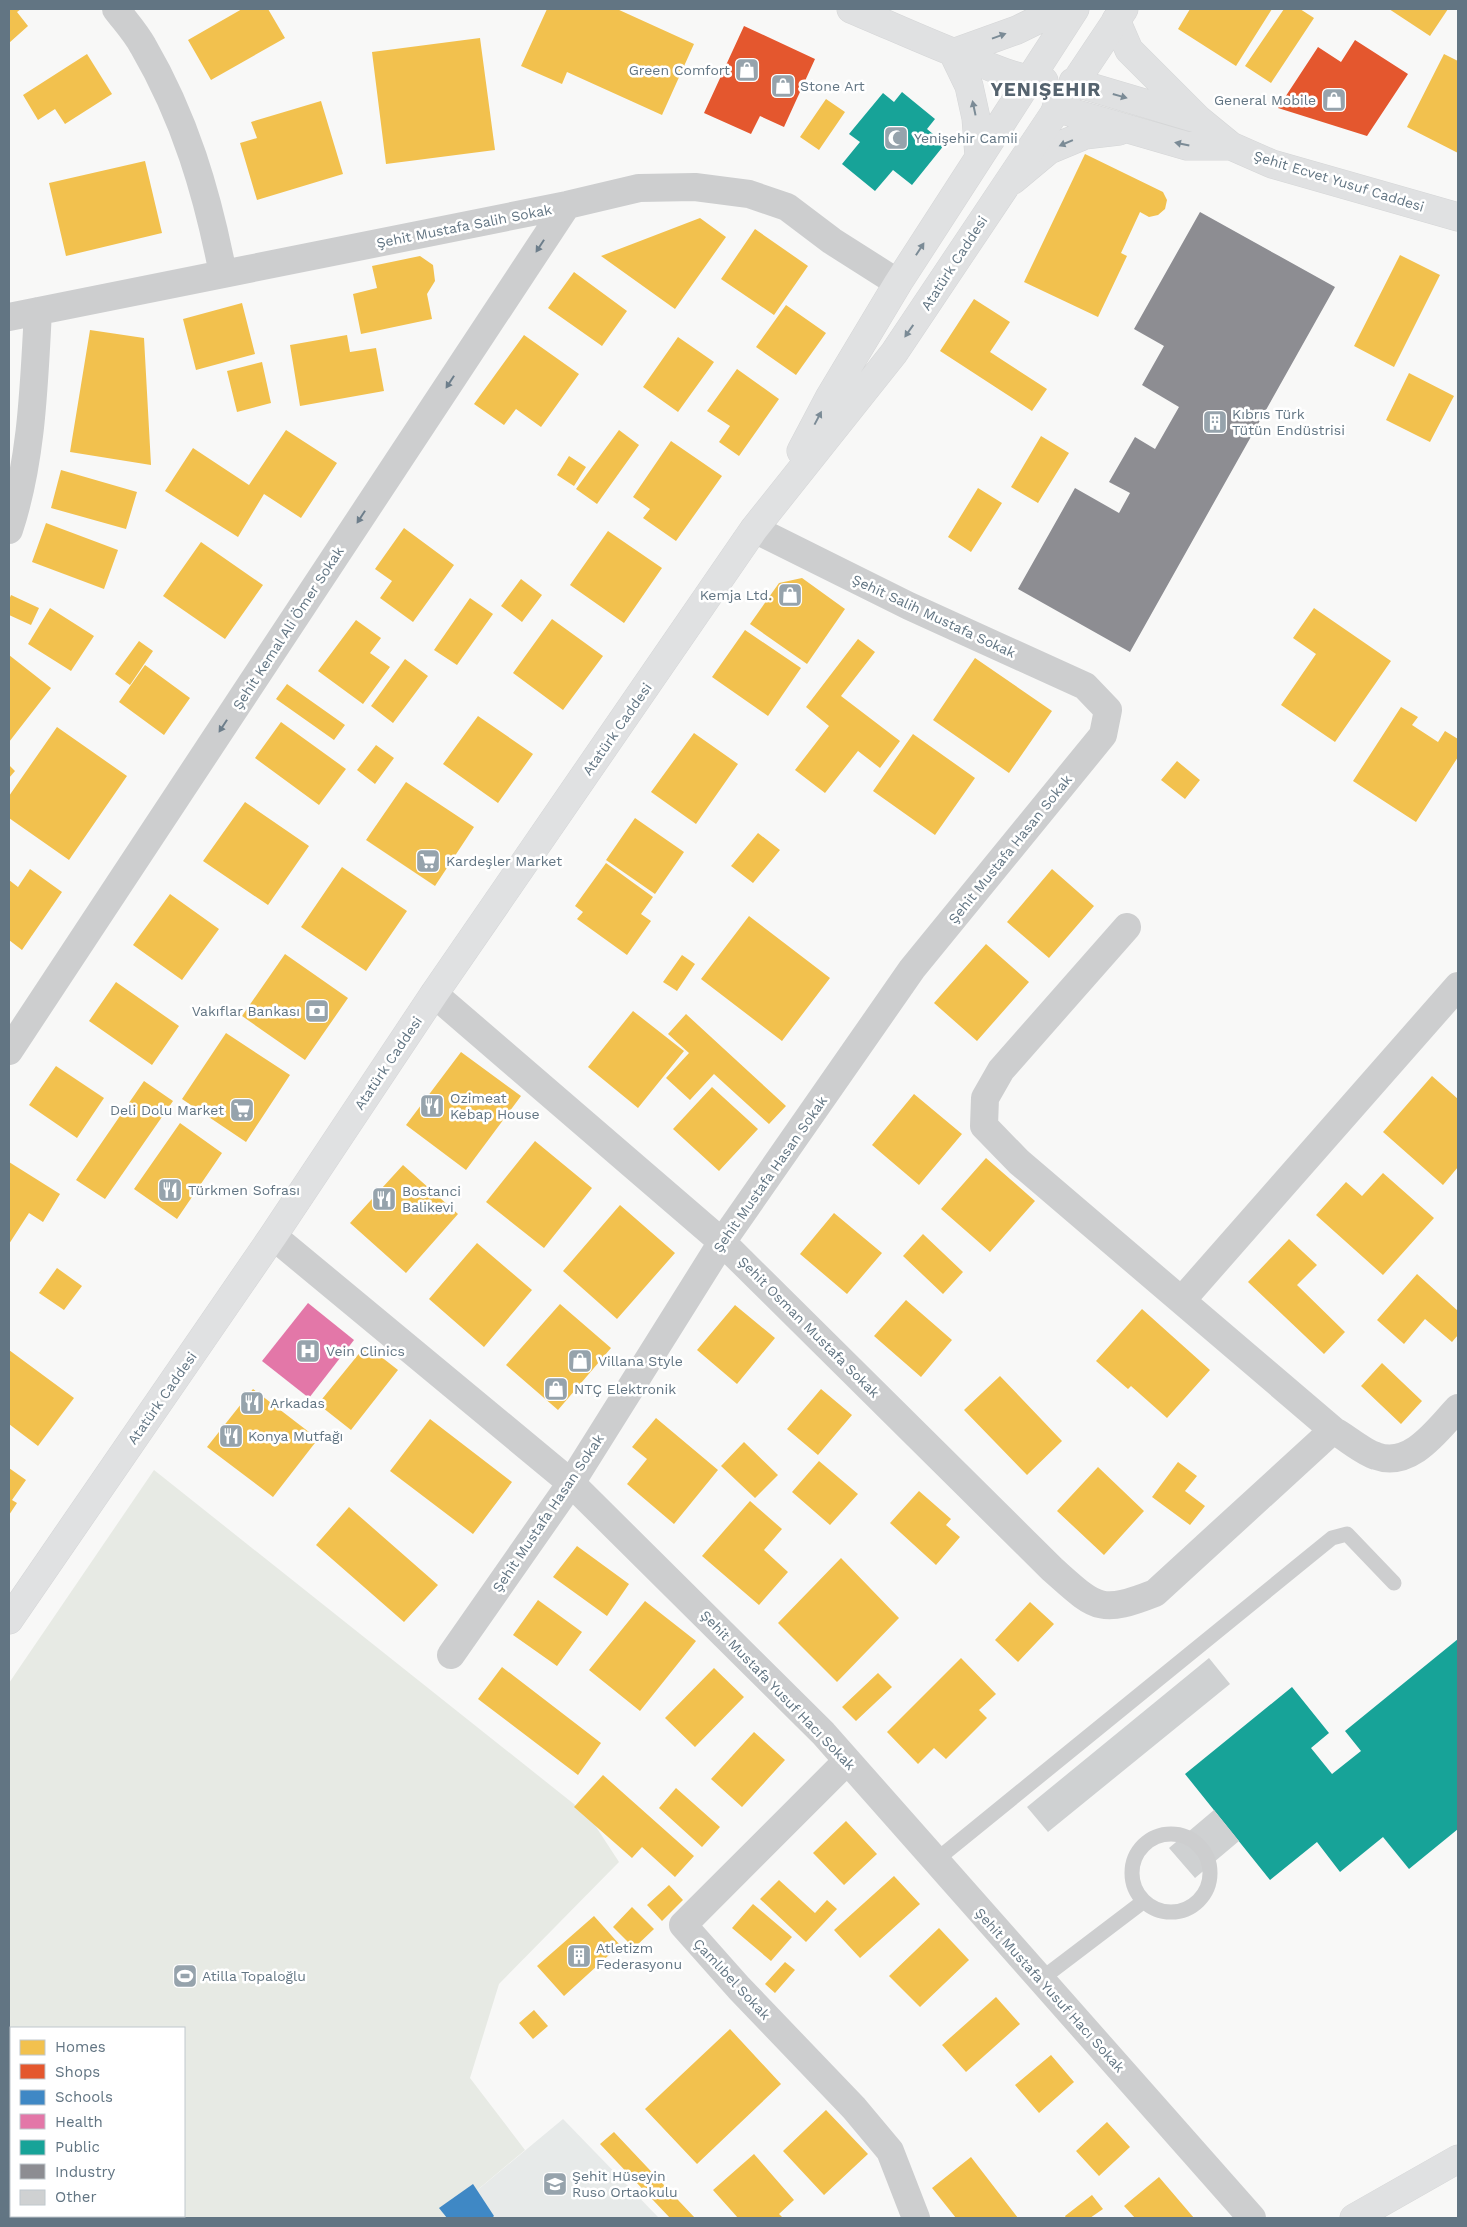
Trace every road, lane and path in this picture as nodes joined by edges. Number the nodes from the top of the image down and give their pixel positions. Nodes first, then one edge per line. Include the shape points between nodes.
1 (116, 9) edge
2 (852, 9) edge
3 (1060, 9) edge
4 (1075, 9) edge
5 (1120, 14) edge
6 (953, 53) junction
7 (1027, 80) junction
8 (1073, 82) junction
9 (1056, 108) junction
10 (1198, 119) junction
11 (1130, 130) junction
12 (1230, 146) junction
13 (979, 156) junction
14 (1003, 188) junction
15 (567, 205) junction
16 (1458, 217) edge
17 (223, 274) junction
18 (898, 283) junction
19 (38, 311) junction
20 (9, 317) edge
21 (770, 507) junction
22 (754, 529) junction
23 (9, 530) edge
24 (1108, 710) joint
25 (1127, 927) dead end
26 (1458, 986) edge
27 (434, 994) junction
28 (9, 1051) edge
29 (273, 1236) junction
30 (722, 1242) junction
31 (1182, 1300) junction
32 (1458, 1408) edge
33 (1333, 1430) junction
34 (571, 1483) junction
35 (1394, 1583) dead end
36 (9, 1620) edge
37 (451, 1655) dead end
38 (847, 1761) junction
39 (935, 1861) junction
40 (1144, 1902) junction
41 (1040, 1980) junction
42 (1458, 2159) edge
43 (916, 2218) edge
44 (1252, 2218) edge
45 (1354, 2218) edge

1 - 17 street via 142,44 178,113 201,179
2 - 6 main road, Şehit Ecvet Yusuf Caddesi
6 -> 3 main road via 1017,30
4 - 7 main road, Atatürk Caddesi
5 - 8 main road, Atatürk Caddesi
5 - 10 main road via 1130,50
6 - 7 main road, Şehit Ecvet Yusuf Caddesi
13 -> 6 main road via 969,86
7 - 8 main road, Şehit Ecvet Yusuf Caddesi
7 - 9 main road, Şehit Ecvet Yusuf Caddesi
7 - 13 main road, Atatürk Caddesi
8 - 9 main road, Atatürk Caddesi
8 -> 10 main road, Şehit Ecvet Yusuf Caddesi
9 - 11 main road, Şehit Ecvet Yusuf Caddesi
9 - 14 main road, Atatürk Caddesi
10 - 12 main road
12 -> 11 main road, Şehit Ecvet Yusuf Caddesi via 1187,146
11 -> 14 main road via 1085,135 1049,150
12 - 16 main road, Şehit Ecvet Yusuf Caddesi via 1272,164
18 -> 13 main road, Atatürk Caddesi
14 -> 21 main road, Atatürk Caddesi via 894,352
15 - 17 street, Şehit Mustafa Salih Sokak
15 - 18 street, Şehit Mustafa Salih Sokak via 639,188 695,187 749,194 787,207 832,241
15 -> 28 street, Şehit Kemal Ali Ömer Sokak
17 - 19 street, Şehit Mustafa Salih Sokak
21 -> 18 main road, Atatürk Caddesi via 829,398
19 - 20 street, Şehit Mustafa Salih Sokak
19 - 23 street via 32,407 19,500
21 - 22 main road, Atatürk Caddesi
22 - 24 street, Şehit Salih Mustafa Sokak via 909,606 1085,686
22 - 27 main road, Atatürk Caddesi
24 - 30 street, Şehit Mustafa Hasan Sokak via 1103,735 912,970
25 - 31 street via 1001,1070 985,1098 984,1126 1019,1162
26 - 31 street
27 - 29 main road, Atatürk Caddesi
27 - 30 street, Şehit Osman Mustafa Sokak
29 - 34 street, Şehit Mustafa Yusuf Hacı Sokak
29 - 36 main road, Atatürk Caddesi
30 - 33 street, Şehit Osman Mustafa Sokak via 1052,1569 1091,1601 1108,1607 1124,1605 1155,1593
30 - 34 street, Şehit Mustafa Hasan Sokak
31 - 33 street
32 - 33 street via 1420,1448 1396,1458 1375,1456
34 - 37 street, Şehit Mustafa Hasan Sokak
34 - 38 street, Şehit Mustafa Yusuf Hacı Sokak via 823,1733
35 - 39 lane via 1347,1534 1332,1538
38 - 39 street, Şehit Mustafa Yusuf Hacı Sokak
38 - 43 street, Çamlıbel Sokak via 683,1925 890,2151
39 - 41 street, Şehit Mustafa Yusuf Hacı Sokak
40 - 40 lane via 1132,1880 1135,1855 1153,1837 1177,1833 1190,1837 1208,1857 1211,1870 1204,1896 1182,1911 1155,1909
40 - 41 lane
41 - 44 street, Şehit Mustafa Yusuf Hacı Sokak
42 - 45 main road

